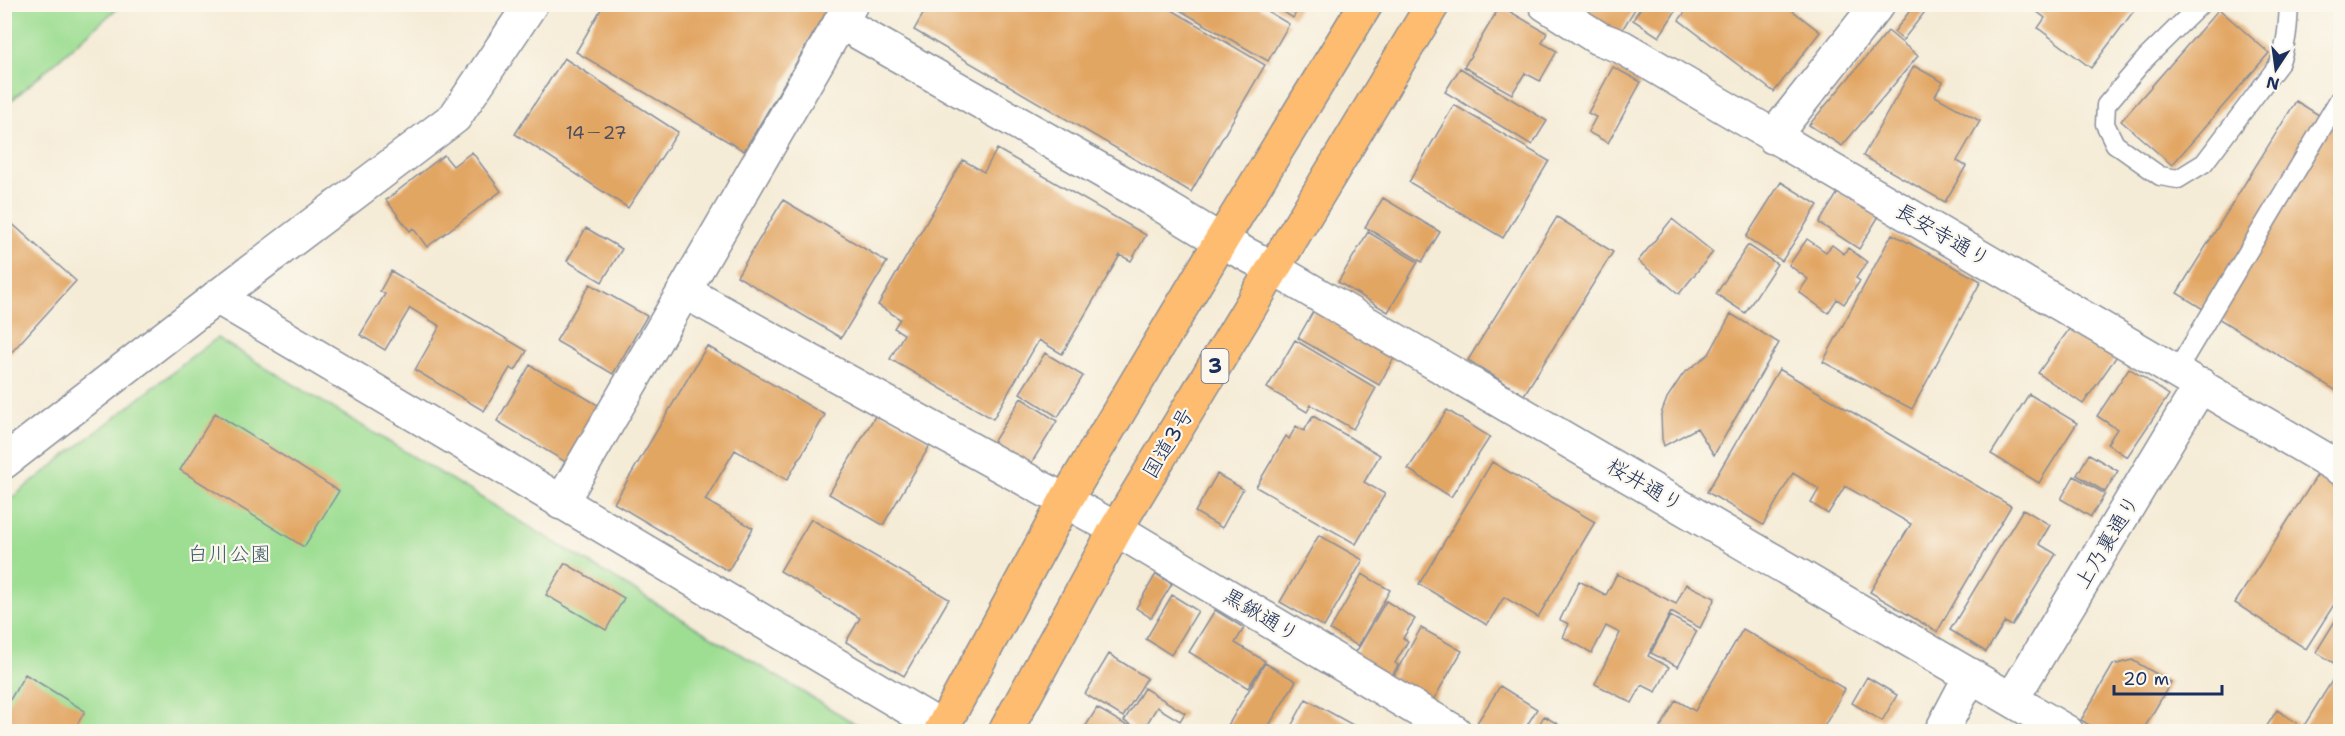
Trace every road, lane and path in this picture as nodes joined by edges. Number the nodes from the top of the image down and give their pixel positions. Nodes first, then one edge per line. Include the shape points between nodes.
1 (531, 4) edge
2 (1365, 4) edge
3 (1432, 4) edge
4 (1545, 4) edge
5 (1878, 4) edge
6 (2201, 4) edge
7 (2289, 4) edge
8 (846, 13) edge
9 (2340, 98) edge
10 (1773, 137) junction
11 (1221, 241) junction
12 (1274, 269) junction
13 (685, 292) junction
14 (217, 297) junction
15 (2189, 378) junction
16 (4, 462) edge
17 (2340, 468) edge
18 (1066, 500) junction
19 (561, 503) junction
20 (1116, 529) junction
21 (1971, 675) junction
22 (2012, 699) junction
23 (944, 730) edge
24 (1005, 732) edge
25 (1455, 732) edge
26 (1941, 732) edge
27 (2067, 732) edge

1 - 14 street via 455,117
2 - 11 highway
3 - 12 highway, 国道3号 / 3
4 - 10 street, 長安寺通り
5 - 10 street
6 - 7 lane via 2146,58 2106,105 2105,124 2115,144 2160,176 2178,179 2204,163 2280,64 2289,30
8 - 11 street, 桜井通り
8 - 13 street
9 - 15 lane
10 - 15 street, 長安寺通り
11 - 12 street, 桜井通り
11 - 18 highway
12 - 20 highway, 国道3号 / 3
12 - 21 street, 桜井通り
13 - 18 street, 黒鍬通り
13 - 19 street
14 - 16 street
14 - 19 street
15 - 17 street, 長安寺通り
15 - 22 street, 上乃裏通り
18 - 20 street, 黒鍬通り
18 - 23 highway
19 - 23 street
20 - 24 highway, 国道3号 / 3
20 - 25 street, 黒鍬通り
21 - 22 street, 桜井通り
21 - 26 street
22 - 27 street, 桜井通り

